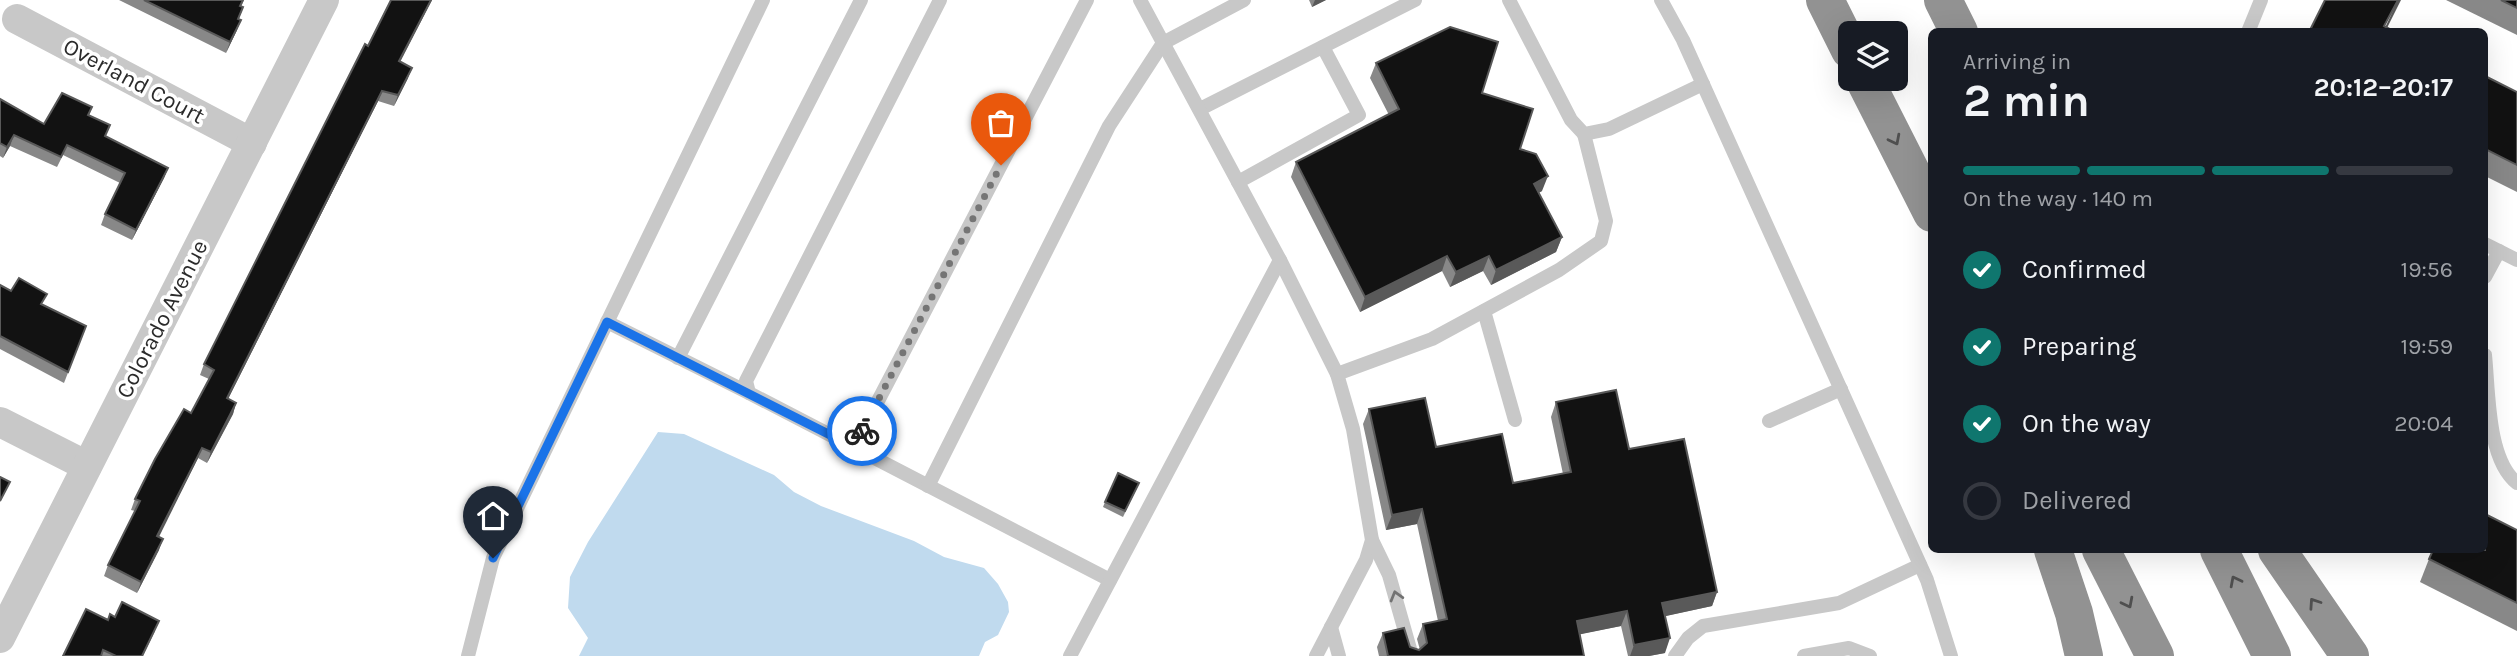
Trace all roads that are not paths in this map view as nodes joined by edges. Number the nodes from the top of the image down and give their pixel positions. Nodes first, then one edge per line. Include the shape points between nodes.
1 (324, 0) edge
2 (764, 0) edge
3 (861, 0) edge
4 (940, 0) edge
5 (1087, 0) edge
6 (1140, 0) edge
7 (1244, 0) edge
8 (1415, 0) edge
9 (1509, 0) edge
10 (1661, 0) edge
11 (1825, 0) edge
12 (1943, 0) edge
13 (2261, 0) edge
14 (17, 19) dead end
15 (1838, 26) edge
16 (1957, 28) edge
17 (2250, 28) edge
18 (1163, 43) junction
19 (1324, 47) junction
20 (1703, 84) junction
21 (1870, 91) edge
22 (1200, 109) junction
23 (1584, 134) junction
24 (252, 143) junction
25 (1238, 182) junction
26 (1928, 205) edge
27 (2492, 248) edge
28 (1280, 260) junction
29 (2517, 260) edge
30 (1484, 311) junction
31 (607, 322) junction
32 (678, 358) junction
33 (1336, 374) junction
34 (2488, 380) edge
35 (1841, 389) junction
36 (749, 393) junction
37 (1515, 420) dead end
38 (1769, 421) dead end
39 (0, 422) edge
40 (854, 447) junction
41 (86, 466) junction
42 (2517, 483) edge
43 (928, 486) junction
44 (1372, 540) junction
45 (2054, 553) edge
46 (2103, 553) edge
47 (2220, 553) edge
48 (2279, 553) edge
49 (1920, 565) junction
50 (1110, 580) junction
51 (1331, 627) junction
52 (0, 638) edge
53 (468, 656) edge
54 (1070, 656) edge
55 (1316, 656) edge
56 (1339, 656) edge
57 (1412, 656) edge
58 (1675, 656) edge
59 (1804, 656) edge
60 (1870, 656) edge
61 (1951, 656) edge
62 (2084, 656) edge
63 (2155, 656) edge
64 (2272, 656) edge
65 (2350, 656) edge

1 - 24 street, Colorado Avenue
2 - 31 lane
3 - 32 lane
4 - 36 lane via 746,381
5 - 40 lane
6 - 18 lane
7 - 18 lane
8 - 19 lane
9 - 23 lane via 1571,120
10 - 20 lane
11 - 15 highway
12 - 16 highway
13 - 17 lane
14 - 24 street, Overland Court
18 - 22 lane
18 - 43 lane via 1109,126
19 - 22 lane
19 - 25 lane via 1359,115
20 - 23 lane via 1609,130
20 - 35 lane
21 -> 26 highway
22 - 25 lane
23 - 30 lane via 1606,221 1601,241
24 - 41 street, Colorado Avenue
25 - 28 lane
27 - 29 lane
28 - 33 lane
28 - 50 lane
30 - 33 lane via 1432,339
30 - 37 lane
31 - 32 lane
31 - 53 lane via 493,558
32 - 36 lane
33 - 44 lane via 1353,429
34 - 42 lane via 2497,456 2505,474
35 - 38 lane
35 - 49 lane
36 - 40 lane
39 - 41 street
40 - 43 lane
41 - 52 street, Colorado Avenue
43 - 50 lane
44 - 51 lane
57 -> 44 lane via 1389,575
45 - 62 highway
46 -> 63 highway
64 -> 47 highway
65 -> 48 highway
49 - 58 lane via 1839,603 1703,626
49 - 61 lane
50 - 54 lane
51 - 55 lane
51 - 56 lane
59 - 60 lane via 1849,648

